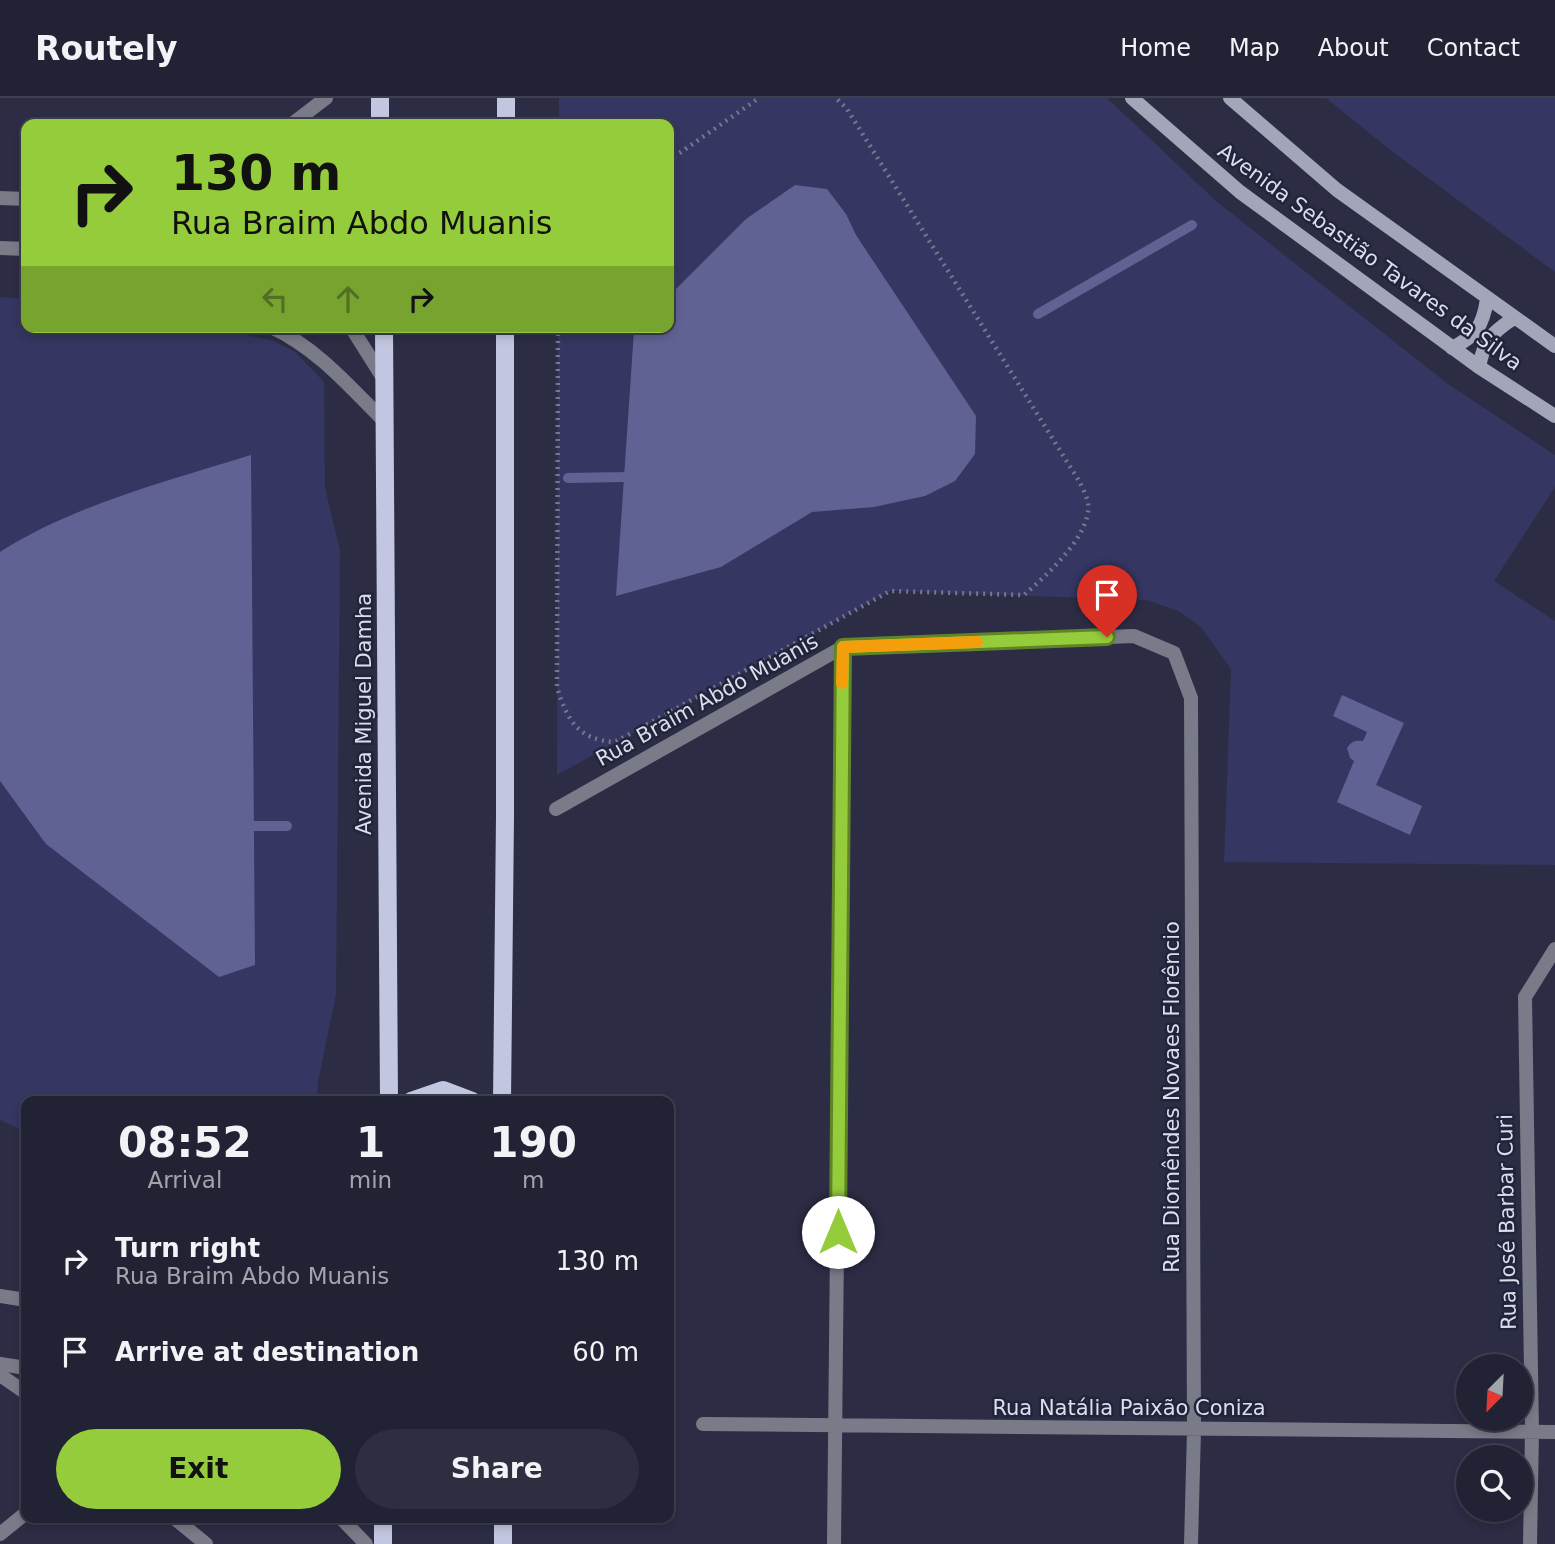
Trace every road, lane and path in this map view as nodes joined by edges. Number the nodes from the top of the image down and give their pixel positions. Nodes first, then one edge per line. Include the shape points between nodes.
1 (326, 98) edge
2 (380, 98) edge
3 (506, 98) edge
4 (759, 98) edge
5 (836, 98) edge
6 (1132, 98) edge
7 (1230, 98) edge
8 (299, 119) edge
9 (379, 119) edge
10 (506, 119) edge
11 (674, 157) edge
12 (0, 198) edge
13 (21, 199) edge
14 (0, 248) edge
15 (21, 249) edge
16 (1487, 299) junction
17 (1514, 318) junction
18 (281, 333) edge
19 (355, 333) edge
20 (384, 333) edge
21 (505, 333) edge
22 (558, 333) edge
23 (1555, 346) edge
24 (1452, 348) junction
25 (1479, 367) junction
26 (385, 381) junction
27 (1555, 416) edge
28 (385, 422) junction
29 (843, 647) junction
30 (1174, 653) joint
31 (556, 809) dead end
32 (1555, 949) edge
33 (389, 1096) edge
34 (422, 1096) edge
35 (459, 1096) edge
36 (502, 1096) edge
37 (0, 1296) edge
38 (21, 1299) edge
39 (1530, 1354) edge
40 (0, 1364) edge
41 (21, 1366) edge
42 (0, 1375) edge
43 (21, 1390) edge
44 (703, 1424) dead end
45 (836, 1427) junction
46 (1194, 1430) junction
47 (1456, 1432) edge
48 (1531, 1432) edge
49 (1533, 1432) edge
50 (1555, 1432) edge
51 (21, 1517) edge
52 (180, 1523) edge
53 (346, 1523) edge
54 (383, 1523) edge
55 (503, 1523) edge
56 (0, 1534) edge
57 (206, 1544) edge
58 (366, 1544) edge
59 (383, 1544) edge
60 (503, 1544) edge
61 (834, 1544) edge
62 (1191, 1544) edge
63 (1530, 1544) edge

1 - 8 street
2 - 9 main road
3 - 10 main road
4 - 11 path
5 - 22 path via 927,237 1088,502 1086,519 1063,560 1024,595 890,591 615,742 589,737 565,713 557,687
6 - 24 main road, Avenida Sebastião Tavares da Silva via 1240,192
7 - 16 main road, Avenida Sebastião Tavares da Silva via 1337,190
12 - 13 street
14 - 15 street
16 - 17 main road, Avenida Sebastião Tavares da Silva
16 - 24 main road via 1484,319 1469,340
17 - 23 main road, Avenida Sebastião Tavares da Silva
17 - 25 main road via 1496,330 1483,348
18 - 28 street via 341,377
19 - 26 street
20 - 26 main road, Avenida Miguel Damha
21 - 36 main road
24 - 25 main road, Avenida Sebastião Tavares da Silva
25 - 27 main road, Avenida Sebastião Tavares da Silva
26 - 28 main road, Avenida Miguel Damha
28 - 33 main road, Avenida Miguel Damha
29 - 30 street, Rua Braim Abdo Muanis via 1134,636
29 - 31 street, Rua Braim Abdo Muanis
29 - 45 street
30 - 46 street, Rua Diomêndes Novaes Florêncio via 1191,698
32 - 39 street, Rua José Barbar Curi via 1525,997
34 - 35 main road via 443,1090
37 - 38 street
40 - 41 street
42 - 43 street
44 - 45 street, Rua Natália Paixão Coniza
45 - 46 street, Rua Natália Paixão Coniza
45 - 61 street
46 - 47 street, Rua Natália Paixão Coniza
46 - 62 street, Rua Diomêndes Novaes Florêncio
48 - 63 street, Rua José Barbar Curi
49 - 50 street, Rua Natália Paixão Coniza
51 - 56 street
52 - 57 street
53 - 58 street
54 - 59 main road
55 - 60 main road

